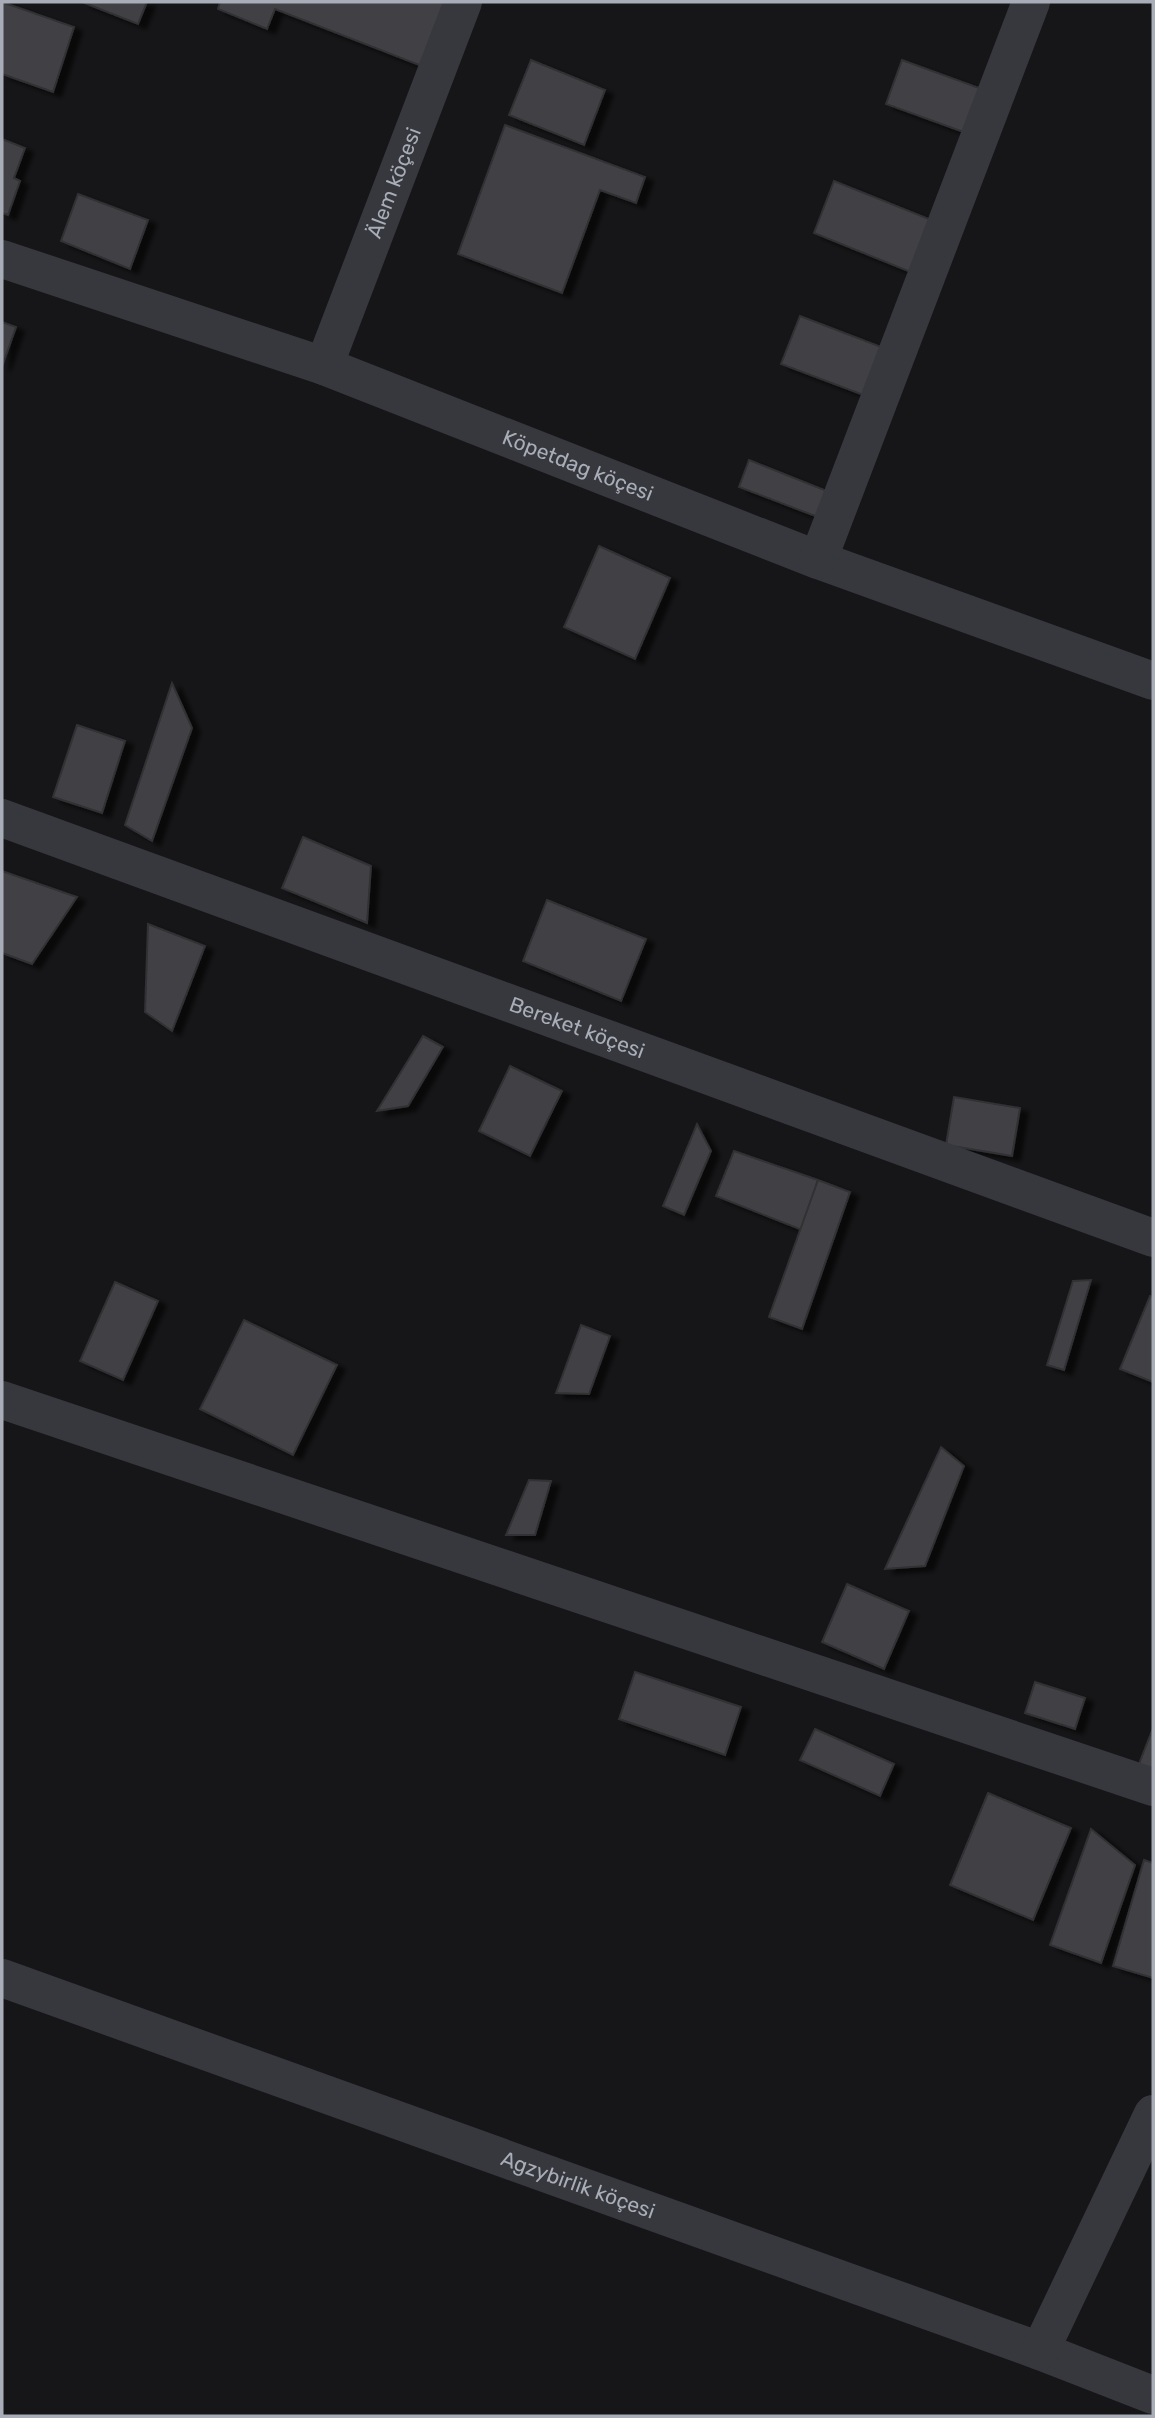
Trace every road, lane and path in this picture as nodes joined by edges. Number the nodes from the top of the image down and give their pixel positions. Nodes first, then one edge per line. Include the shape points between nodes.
1 (463, 2) edge
2 (1031, 2) edge
3 (2, 259) edge
4 (324, 366) junction
5 (818, 560) junction
6 (1153, 681) edge
7 (2, 817) edge
8 (1153, 1238) edge
9 (2, 1400) edge
10 (1153, 1787) edge
11 (2, 1978) edge
12 (1153, 2114) edge
13 (1040, 2351) junction
14 (1153, 2395) edge

1 - 4 street, Älem köçesi
2 - 5 street
3 - 4 street, Köpetdag köçesi
4 - 5 street, Köpetdag köçesi
5 - 6 street, Köpetdag köçesi
7 - 8 street, Bereket köçesi
9 - 10 street
11 - 13 street, Agzybirlik köçesi
12 - 13 street
13 - 14 street, Agzybirlik köçesi

